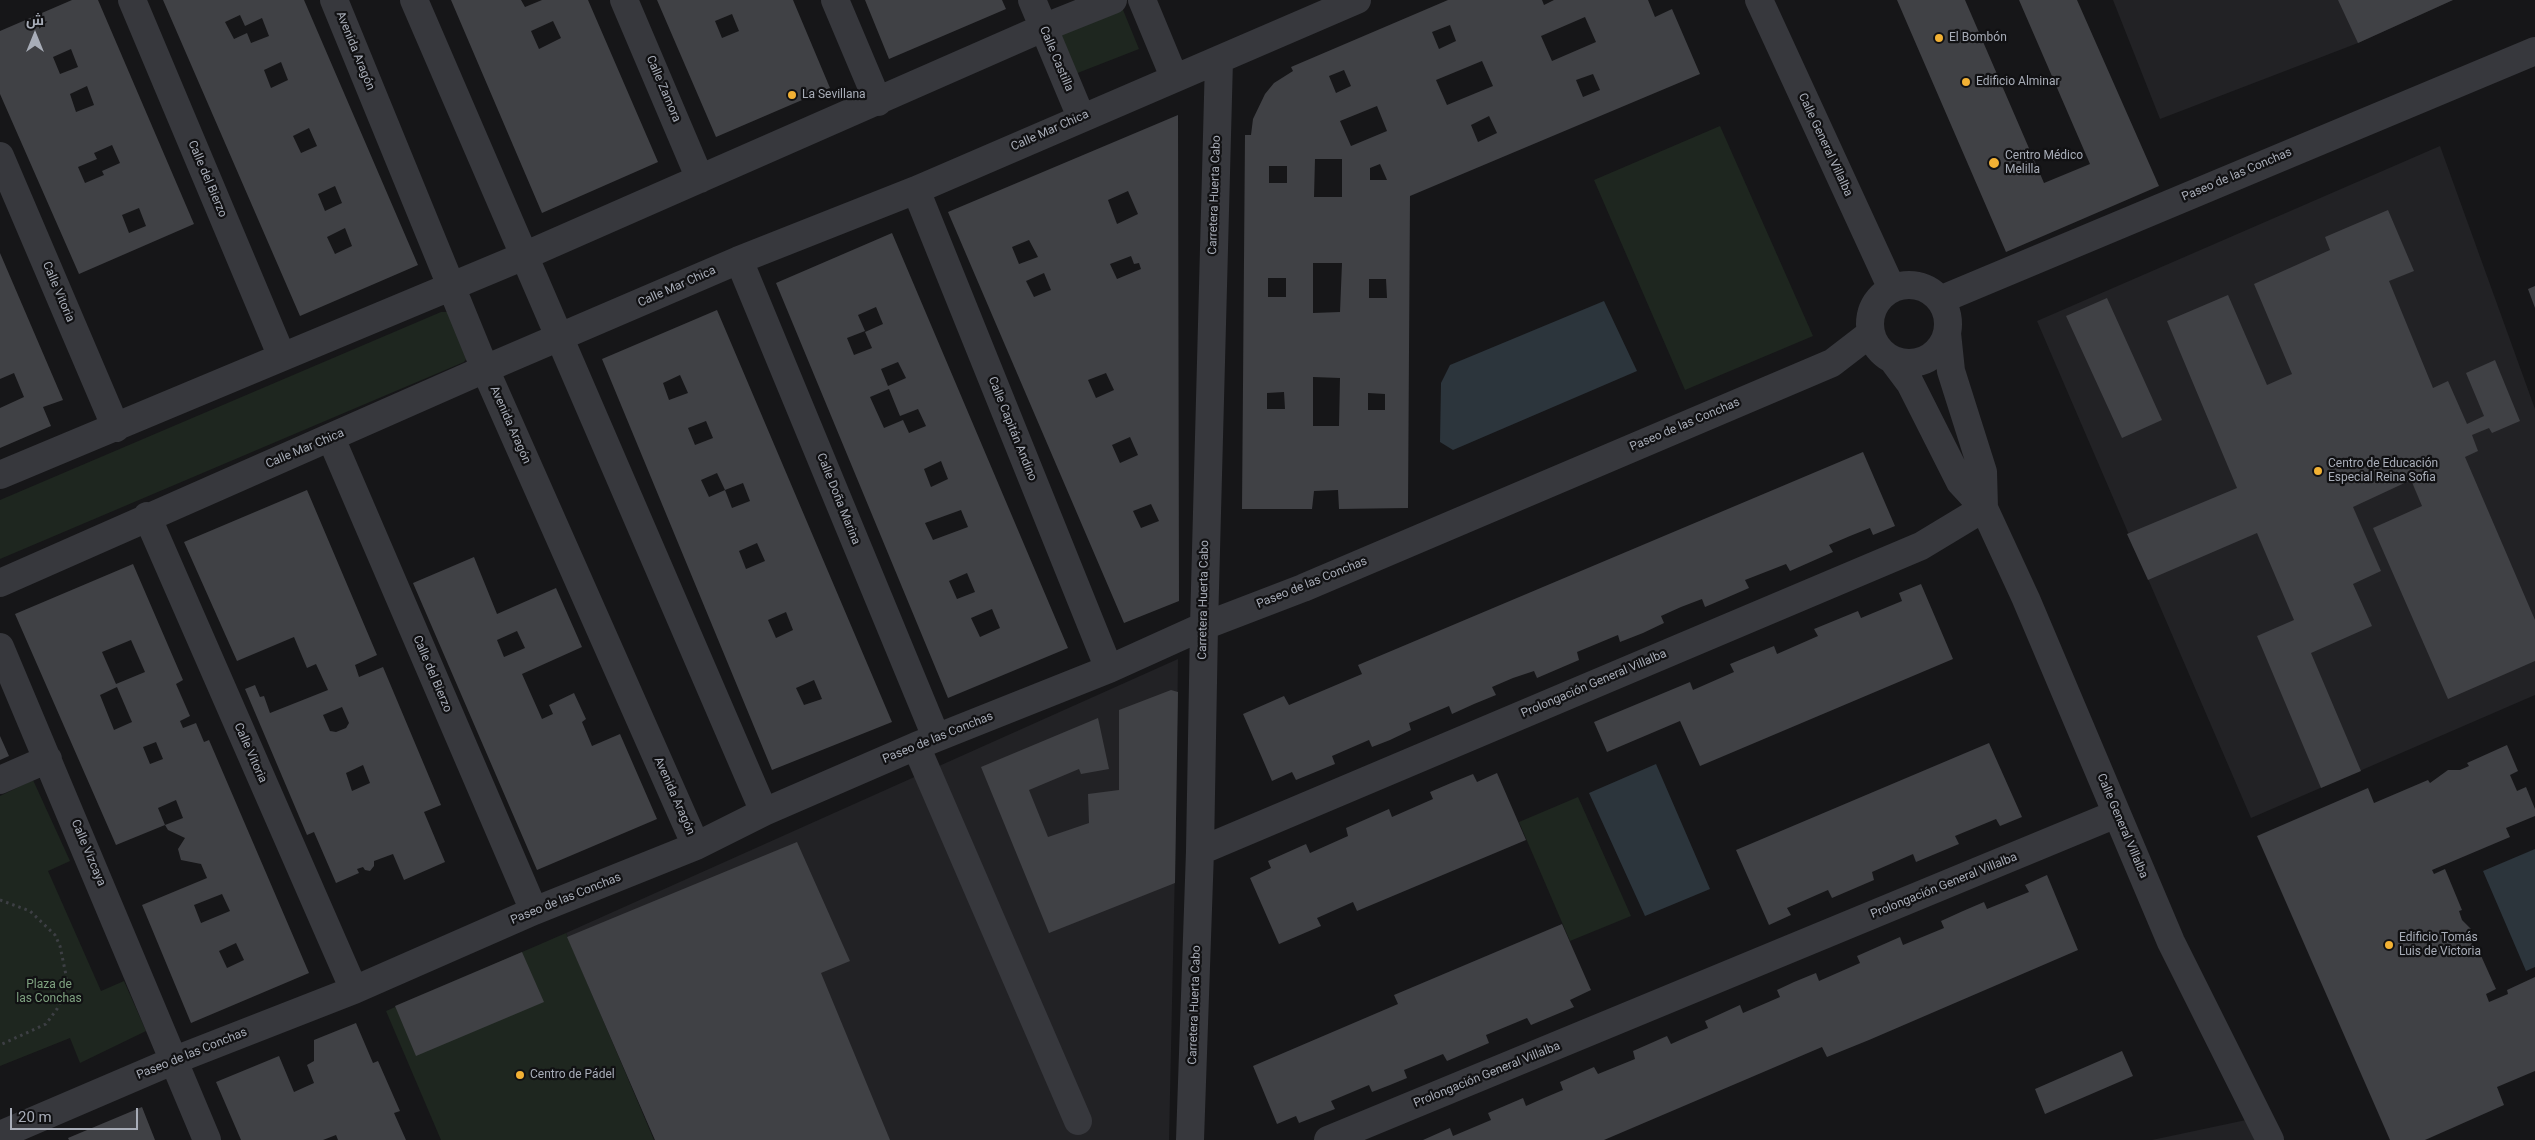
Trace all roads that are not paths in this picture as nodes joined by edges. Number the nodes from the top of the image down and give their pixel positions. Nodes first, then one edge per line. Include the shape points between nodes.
1 (132, 0) edge
2 (334, 0) edge
3 (414, 0) edge
4 (624, 0) edge
5 (835, 0) edge
6 (1032, 0) edge
7 (1113, 0) edge
8 (1142, 0) edge
9 (1357, 0) edge
10 (1759, 0) edge
11 (1043, 28) junction
12 (2535, 50) edge
13 (1218, 60) junction
14 (1174, 77) junction
15 (878, 102) junction
16 (1081, 117) junction
17 (0, 156) edge
18 (700, 179) junction
19 (916, 190) junction
20 (524, 256) junction
21 (739, 260) junction
22 (451, 287) junction
23 (1892, 289) junction
24 (1940, 300) junction
25 (1871, 333) junction
26 (1947, 333) junction
27 (560, 338) junction
28 (282, 357) junction
29 (1892, 359) junction
30 (485, 369) junction
31 (116, 428) junction
32 (331, 438) junction
33 (0, 476) edge
34 (1984, 508) junction
35 (147, 516) junction
36 (0, 583) edge
37 (1204, 626) junction
38 (0, 648) edge
39 (1109, 669) junction
40 (926, 742) junction
41 (48, 759) junction
42 (0, 780) edge
43 (764, 812) junction
44 (2116, 814) junction
45 (696, 846) junction
46 (1200, 851) junction
47 (534, 911) junction
48 (354, 990) junction
49 (175, 1060) junction
50 (1078, 1120) dead end
51 (2263, 1134) edge
52 (0, 1135) edge
53 (207, 1140) edge
54 (1190, 1140) edge
55 (1328, 1140) edge

1 - 28 street, Calle del Bierzo
2 - 22 street, Avenida Aragón
3 - 20 street
4 - 18 street, Calle Zamora
5 - 15 street
6 - 11 street, Calle Castilla
7 - 11 street
8 - 14 street
9 - 13 street, Calle Mar Chica
10 - 23 street, Calle General Villalba
11 - 15 street
11 - 16 street, Calle Castilla
12 - 24 street, Paseo de las Conchas
13 - 14 street, Calle Mar Chica
13 - 37 street, Carretera Huerta Cabo
14 - 16 street, Calle Mar Chica
15 - 18 street
16 - 19 street, Calle Mar Chica
17 - 31 street, Calle Vitoria
18 - 20 street
19 - 21 street, Calle Mar Chica
19 - 39 street, Calle Capitán Andino
20 - 22 street
20 - 27 street
21 - 27 street, Calle Mar Chica
21 - 40 street, Calle Doña Marina
22 - 28 street
22 - 30 street, Avenida Aragón
23 - 24 street via 1904,285 1918,286 1930,290
23 - 25 street via 1876,302 1870,322
24 - 26 street via 1947,316
25 - 29 street via 1882,352
25 - 37 street, Paseo de las Conchas via 1832,363 1303,588
26 - 29 street via 1932,356 1919,362 1905,363
26 - 34 street, Calle General Villalba via 1951,371 1983,472
27 - 30 street, Calle Mar Chica
27 - 43 street
28 - 31 street
29 - 34 street, Calle General Villalba via 1910,383 1960,482
30 - 32 street, Calle Mar Chica
30 - 45 street, Avenida Aragón
31 - 33 street
32 - 35 street, Calle Mar Chica
32 - 47 street, Calle del Bierzo
34 - 44 street, Calle General Villalba via 2026,599
34 - 46 street, Prolongación General Villalba via 1921,546
35 - 36 street, Calle Mar Chica
35 - 48 street, Calle Vitoria
37 - 39 street, Paseo de las Conchas
37 - 46 street, Carretera Huerta Cabo
38 - 41 street, Calle Vizcaya
39 - 40 street, Paseo de las Conchas
40 - 43 street, Paseo de las Conchas
40 - 50 street, Calle Doña Marina
41 - 42 street
41 - 49 street, Calle Vizcaya
43 - 45 street, Paseo de las Conchas
44 - 51 street, Calle General Villalba via 2186,975
44 - 55 street, Prolongación General Villalba
45 - 47 street, Paseo de las Conchas
46 - 54 street, Carretera Huerta Cabo
47 - 48 street, Paseo de las Conchas
48 - 49 street, Paseo de las Conchas
49 - 52 street, Paseo de las Conchas
49 - 53 street, Calle Vizcaya

